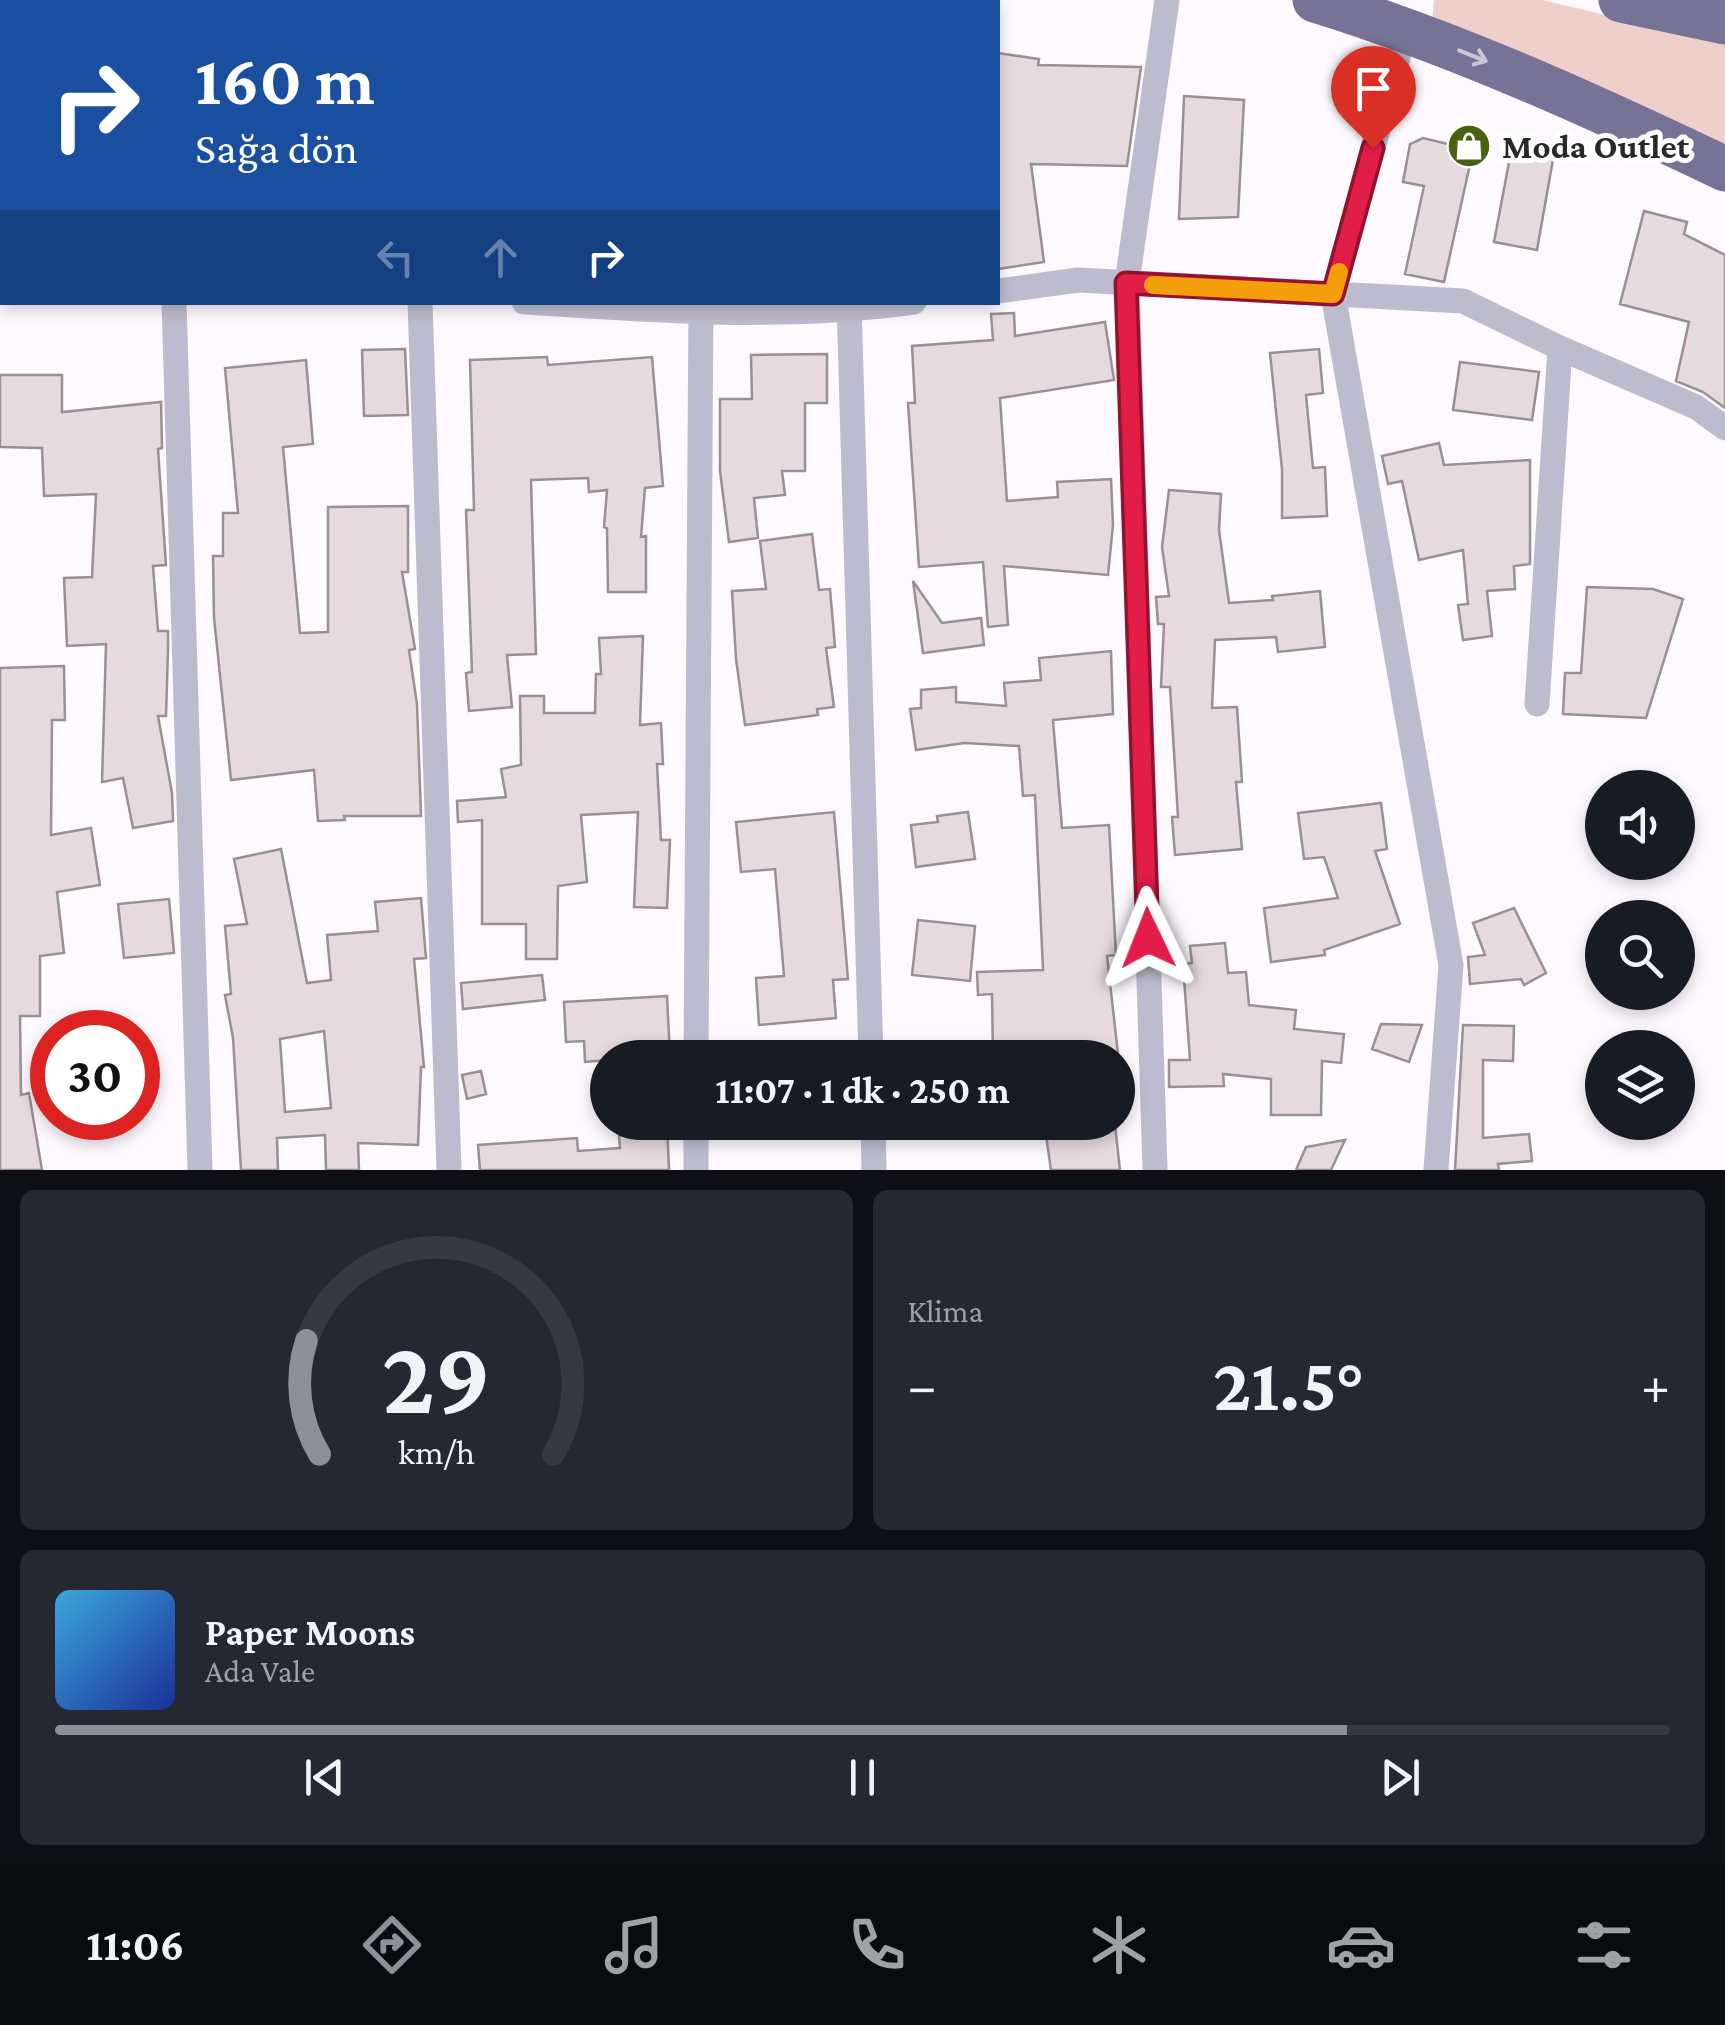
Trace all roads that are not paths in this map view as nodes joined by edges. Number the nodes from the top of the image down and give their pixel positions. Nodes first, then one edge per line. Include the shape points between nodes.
1 (1167, 0) edge
2 (1315, 0) edge
3 (1621, 0) edge
4 (1725, 22) edge
5 (1406, 28) junction
6 (1725, 169) edge
7 (1126, 283) junction
8 (1000, 291) edge
9 (1333, 294) junction
10 (174, 305) edge
11 (420, 305) edge
12 (612, 305) edge
13 (874, 305) edge
14 (848, 307) edge
15 (701, 308) edge
16 (1560, 348) junction
17 (1725, 428) edge
18 (1538, 704) dead end
19 (696, 1040) edge
20 (869, 1040) edge
21 (696, 1140) edge
22 (873, 1140) edge
23 (200, 1170) edge
24 (449, 1170) edge
25 (696, 1170) edge
26 (874, 1170) edge
27 (1155, 1170) edge
28 (1436, 1170) edge

1 - 7 street
2 - 5 highway
3 - 4 highway
5 -> 6 highway
5 - 9 street
7 - 8 street via 1078,280
7 - 9 street
7 - 27 street
9 - 16 street via 1463,301
9 - 28 street via 1451,964
10 - 23 street
11 - 24 street
12 - 15 street
13 - 14 street
14 - 15 street
14 - 20 street
15 - 19 street
16 - 17 street via 1696,407
16 - 18 street
21 - 25 street
22 - 26 street

